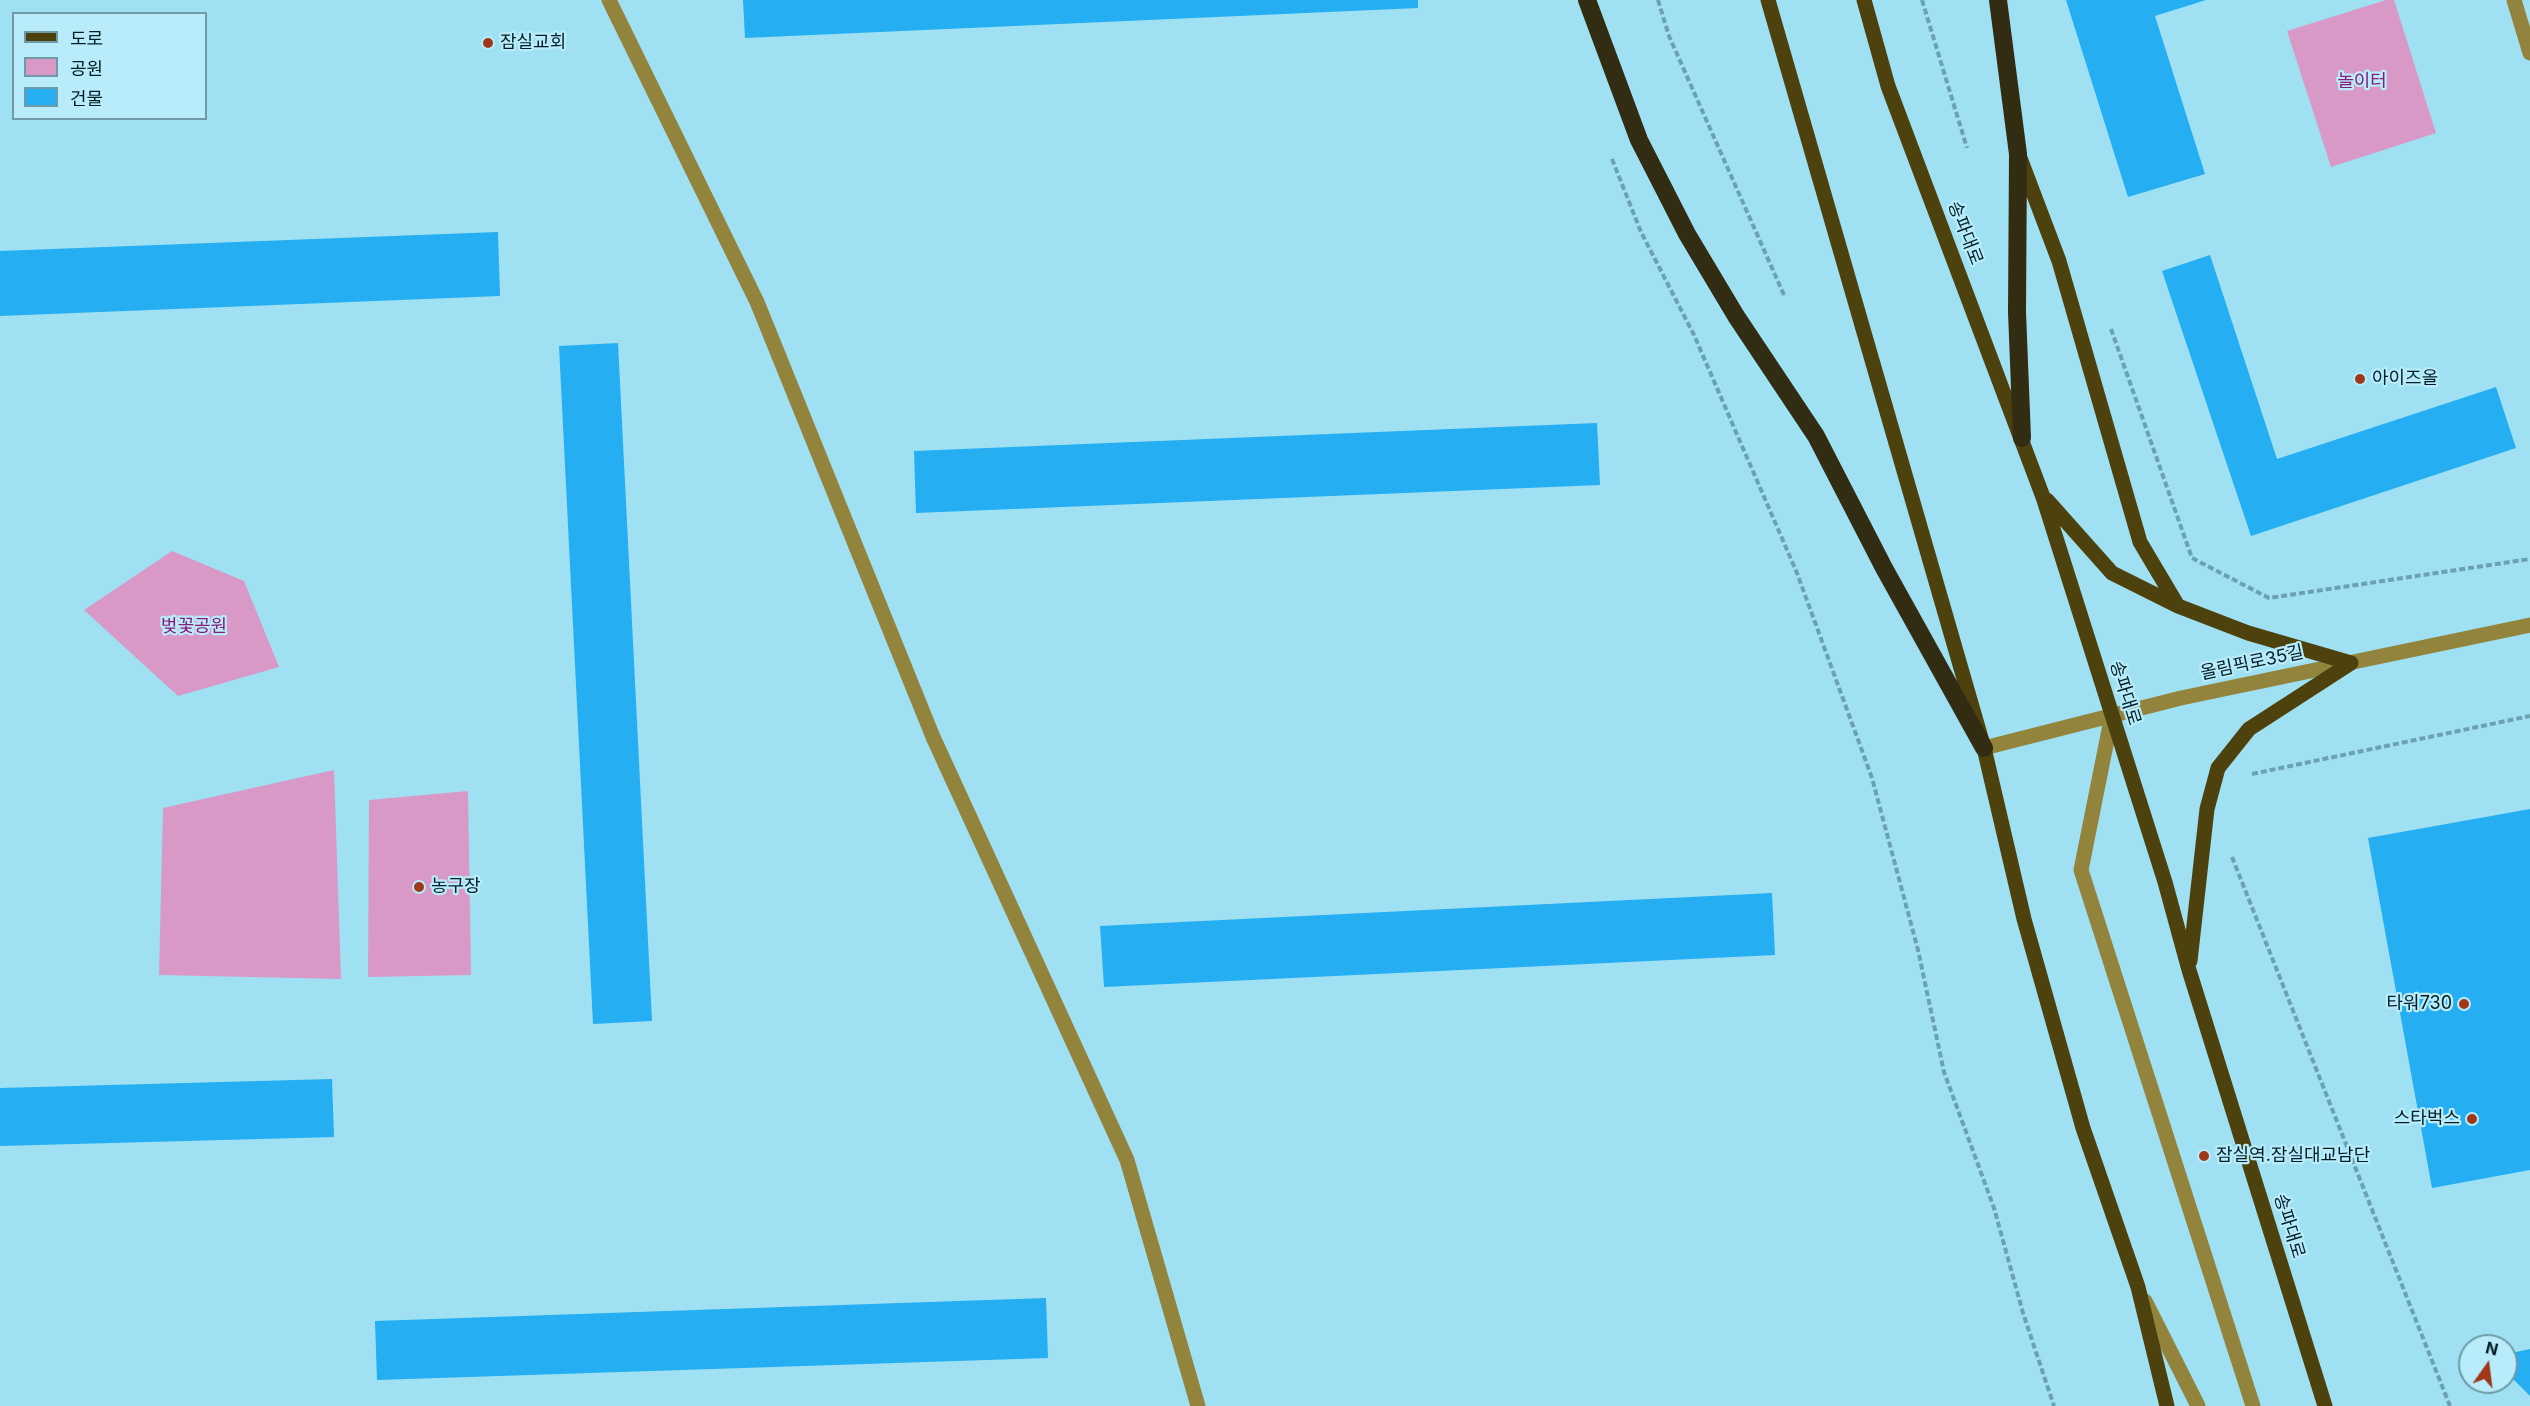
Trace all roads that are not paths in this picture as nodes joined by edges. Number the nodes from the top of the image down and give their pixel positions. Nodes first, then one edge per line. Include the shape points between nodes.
1 (609, 0) edge
2 (1587, 0) edge
3 (1768, 0) edge
4 (1864, 0) edge
5 (1998, 0) edge
6 (2514, 0) edge
7 (2530, 53) edge
8 (2018, 154) junction
9 (2022, 438) junction
10 (2043, 497) junction
11 (2178, 606) junction
12 (2530, 626) edge
13 (2351, 663) junction
14 (2112, 715) junction
15 (1984, 748) junction
16 (2189, 970) junction
17 (2138, 1287) junction
18 (1198, 1406) edge
19 (2167, 1406) edge
20 (2198, 1406) edge
21 (2253, 1406) edge
22 (2325, 1406) edge

1 - 18 street via 757,302 933,737 1128,1160
2 - 15 highway via 1639,140 1687,234 1816,436
3 - 15 main road
4 - 9 main road, 송파대로 via 1888,86
5 - 8 highway
6 - 7 street
8 - 9 highway via 2017,312
8 - 11 main road via 2059,261 2140,542
9 - 10 main road, 송파대로
10 - 11 main road via 2112,573
10 - 14 main road, 송파대로
11 - 13 main road via 2248,633
12 - 13 street, 올림픽로35길
13 - 14 street, 올림픽로35길
13 - 16 main road via 2249,729 2218,768 2207,809
14 - 15 street, 올림픽로35길
14 - 16 main road, 송파대로
14 - 21 street via 2081,870
15 - 17 main road via 2024,919 2077,1106
16 - 22 main road, 송파대로
17 - 19 main road
17 - 20 street

